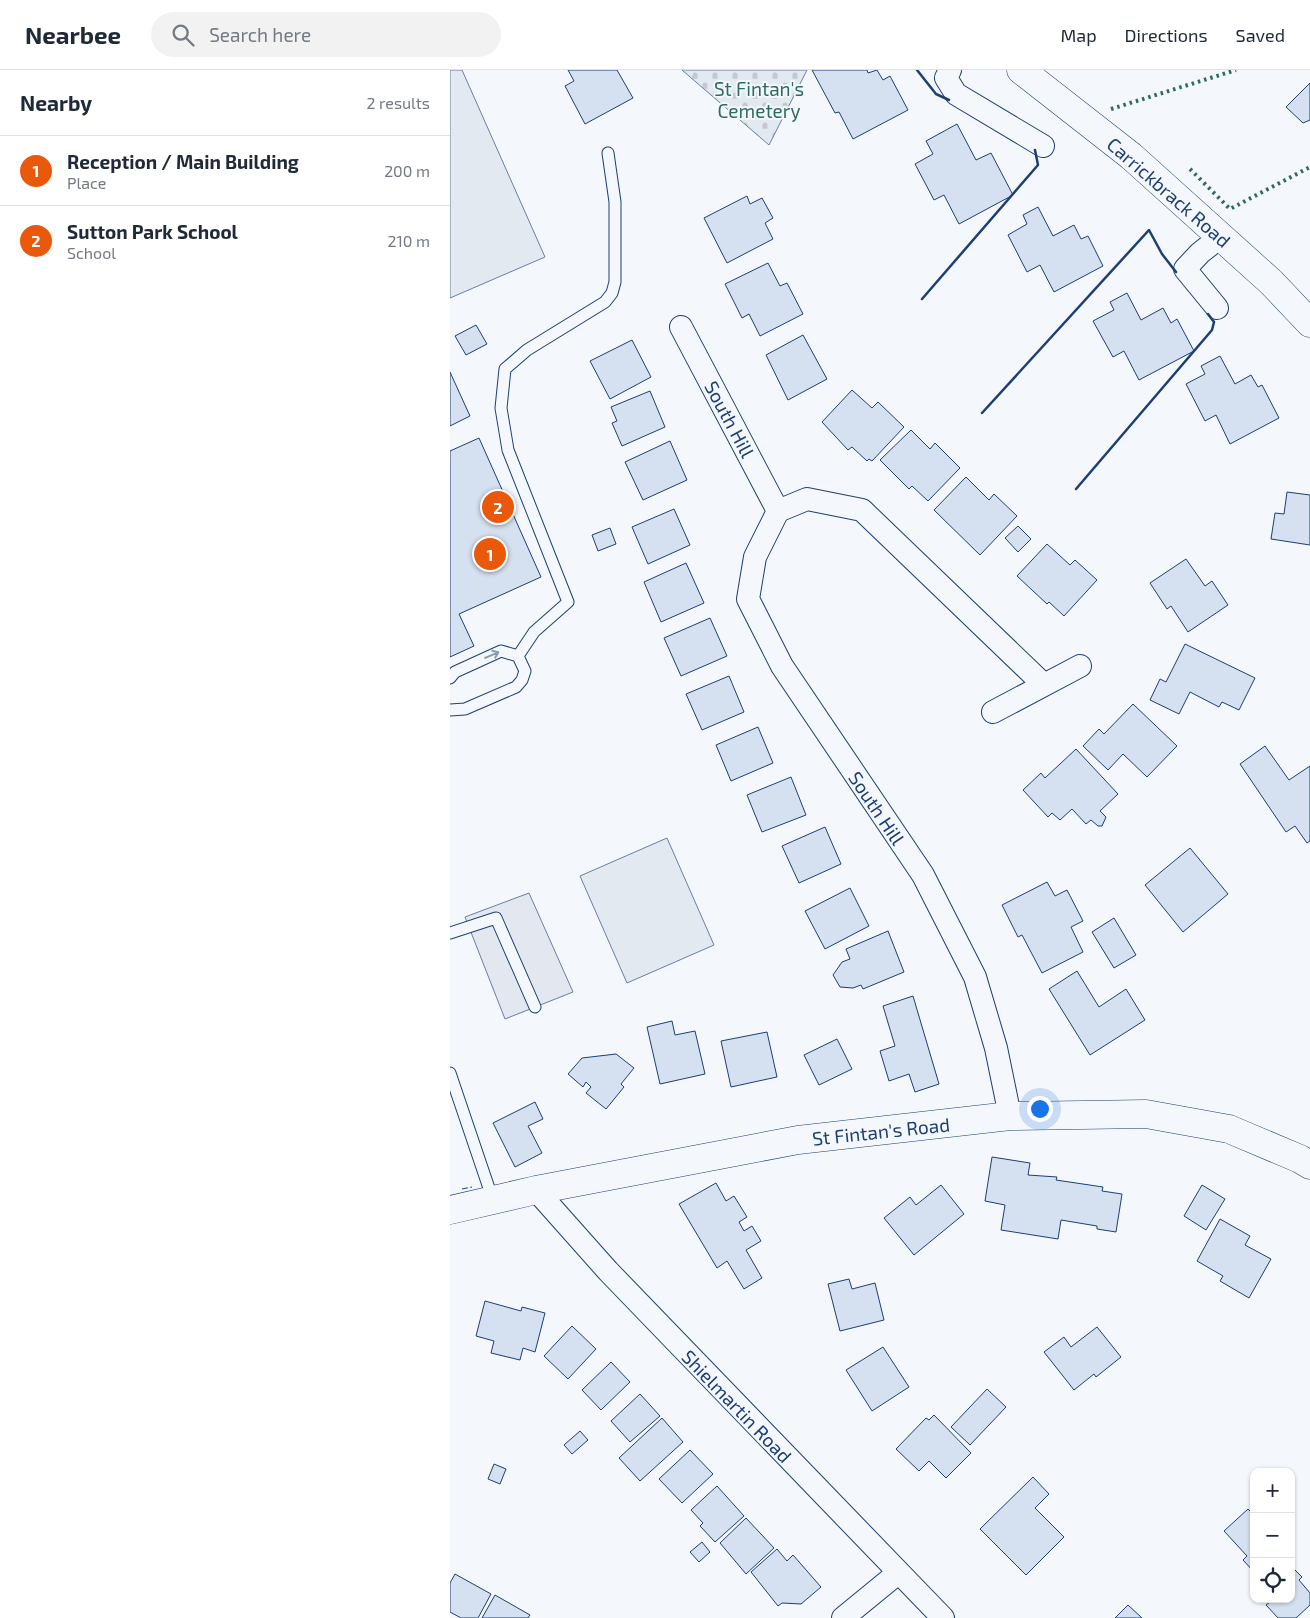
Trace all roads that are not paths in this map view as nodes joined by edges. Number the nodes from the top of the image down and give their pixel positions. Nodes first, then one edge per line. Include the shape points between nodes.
1 (950, 70) edge
2 (1021, 70) edge
3 (1043, 146) dead end
4 (608, 153) dead end
5 (1220, 237) junction
6 (1217, 308) dead end
7 (1310, 323) edge
8 (681, 326) dead end
9 (778, 511) junction
10 (518, 656) junction
11 (1080, 666) dead end
12 (450, 678) edge
13 (1044, 685) junction
14 (450, 710) edge
15 (993, 712) dead end
16 (450, 933) edge
17 (535, 1007) dead end
18 (450, 1073) edge
19 (1010, 1116) junction
20 (1310, 1165) edge
21 (536, 1190) junction
22 (493, 1200) junction
23 (450, 1210) edge
24 (898, 1572) junction
25 (843, 1618) edge
26 (943, 1618) edge

1 - 3 street via 946,78 956,94
2 - 5 street, Carrickbrack Road via 1131,156
4 - 10 lane via 615,202 615,282 612,293 605,302 527,350 505,369 500,408 508,450 568,602 534,632
5 - 6 street via 1185,268
5 - 7 street, Carrickbrack Road via 1271,282
8 - 9 street, South Hill
9 - 13 street via 807,499 862,510
9 - 19 street, South Hill via 755,557 748,599 782,666 927,884 975,977 996,1048
12 -> 10 lane via 455,672 502,651
10 - 14 lane via 525,671 516,687 465,710
11 - 13 street
13 - 15 street
16 - 17 lane via 496,918
18 - 22 lane
19 - 20 street, St Fintan's Road via 1146,1114 1229,1129
19 - 21 street, St Fintan's Road via 798,1140
21 - 22 street, St Fintan's Road
21 - 24 street, Shielmartin Road via 608,1271
22 - 23 street, St Fintan's Road
24 - 25 street
24 - 26 street, Shielmartin Road

